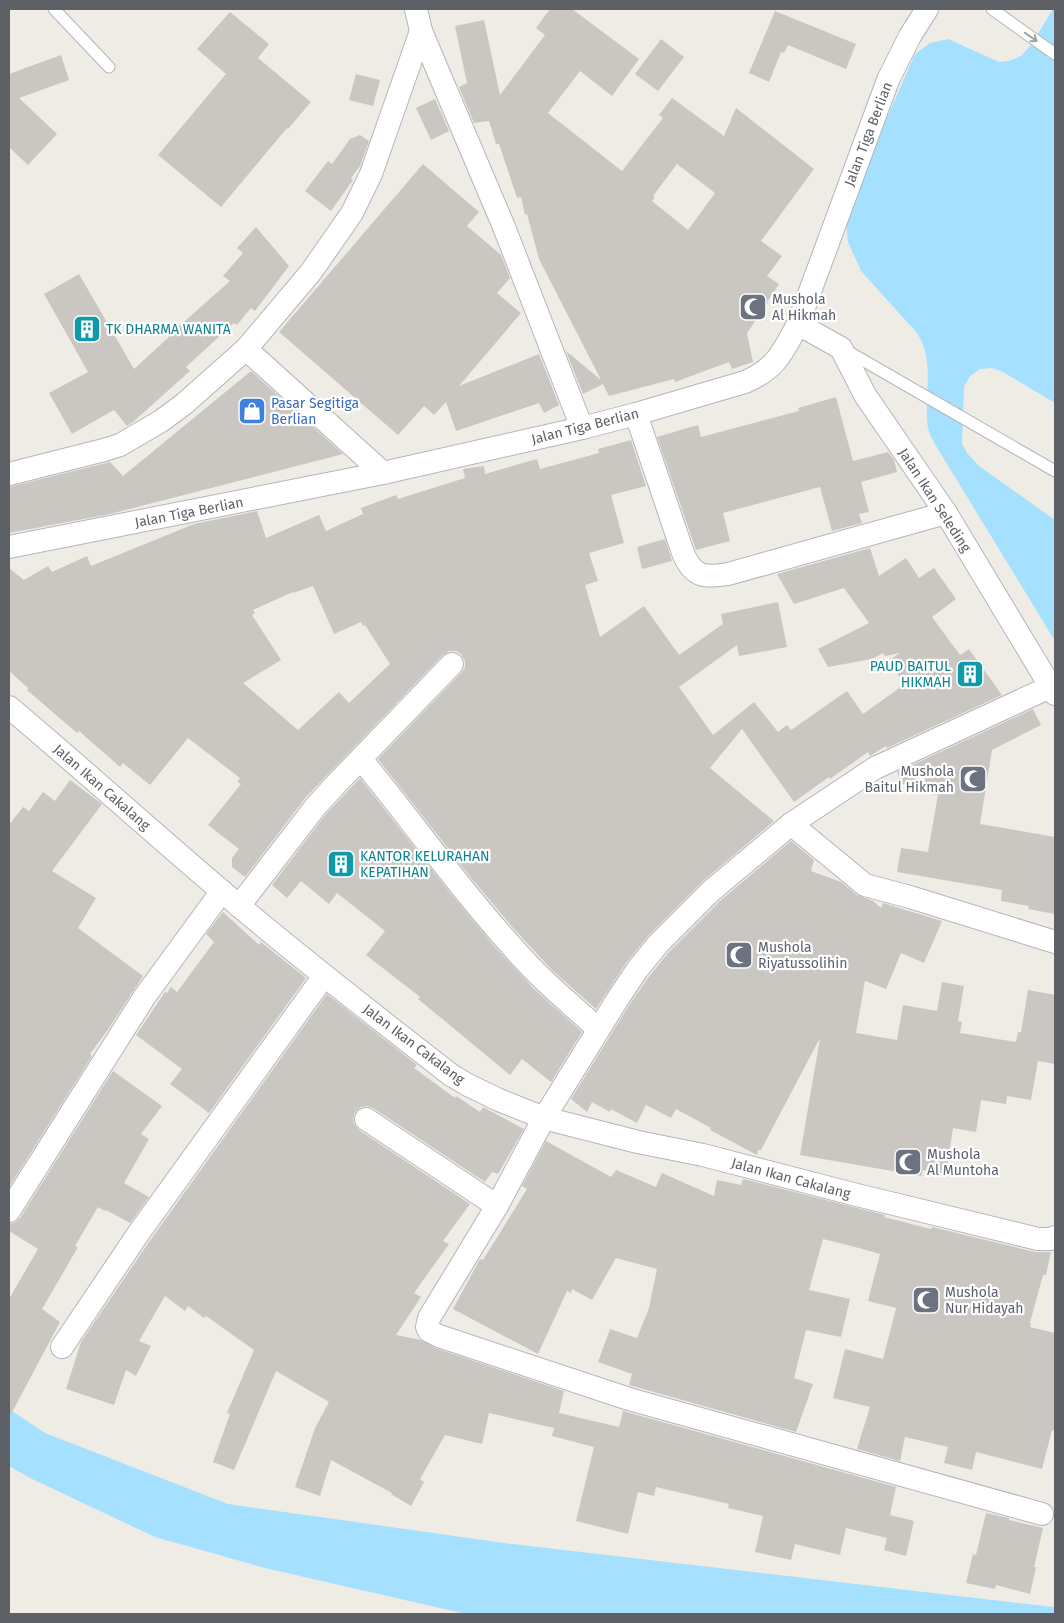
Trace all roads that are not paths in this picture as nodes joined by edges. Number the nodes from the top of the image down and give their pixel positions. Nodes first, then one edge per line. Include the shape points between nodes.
1 (54, 9) edge
2 (416, 9) edge
3 (927, 9) edge
4 (992, 9) edge
5 (421, 31) junction
6 (1055, 54) edge
7 (109, 67) dead end
8 (798, 324) junction
9 (841, 348) junction
10 (246, 349) junction
11 (636, 414) junction
12 (582, 428) junction
13 (1055, 471) edge
14 (9, 474) edge
15 (383, 474) junction
16 (946, 513) junction
17 (9, 547) edge
18 (452, 664) dead end
19 (1053, 690) edge
20 (9, 707) edge
21 (361, 759) junction
22 (791, 824) junction
23 (222, 891) junction
24 (239, 906) junction
25 (1055, 942) edge
26 (324, 976) junction
27 (598, 1029) junction
28 (544, 1118) junction
29 (366, 1120) dead end
30 (497, 1206) junction
31 (9, 1211) edge
32 (1055, 1237) edge
33 (62, 1347) dead end
34 (1042, 1514) dead end

1 - 7 lane
2 - 5 street
3 - 8 street, Jalan Tiga Berlian via 888,80
4 -> 6 lane
5 - 10 street via 371,174 352,213 311,272
5 - 12 street via 504,227
8 - 9 street
8 - 11 street, Jalan Tiga Berlian via 777,360 757,377
9 - 13 lane
9 - 16 street, Jalan Ikan Seleding via 865,394
10 - 14 street via 184,404 120,445
10 - 15 street
11 - 12 street, Jalan Tiga Berlian
11 - 16 street via 683,553 690,567 701,575 728,574
12 - 15 street, Jalan Tiga Berlian
15 - 17 street, Jalan Tiga Berlian
16 - 19 street, Jalan Ikan Seleding
18 - 21 street
19 - 22 street via 888,761
20 - 23 street, Jalan Ikan Cakalang
21 - 24 street via 316,806
21 - 27 street via 444,866 520,956
22 - 25 street via 865,885
22 - 27 street via 711,891 658,944 636,970
23 - 24 street, Jalan Ikan Cakalang
23 - 31 street via 145,996
24 - 26 street, Jalan Ikan Cakalang
26 - 28 street, Jalan Ikan Cakalang via 451,1075 499,1100
26 - 33 street via 132,1242
27 - 28 street
28 - 30 street
28 - 32 street, Jalan Ikan Cakalang via 1038,1239
29 - 30 street
30 - 34 street via 429,1318 427,1327 433,1334 629,1399

